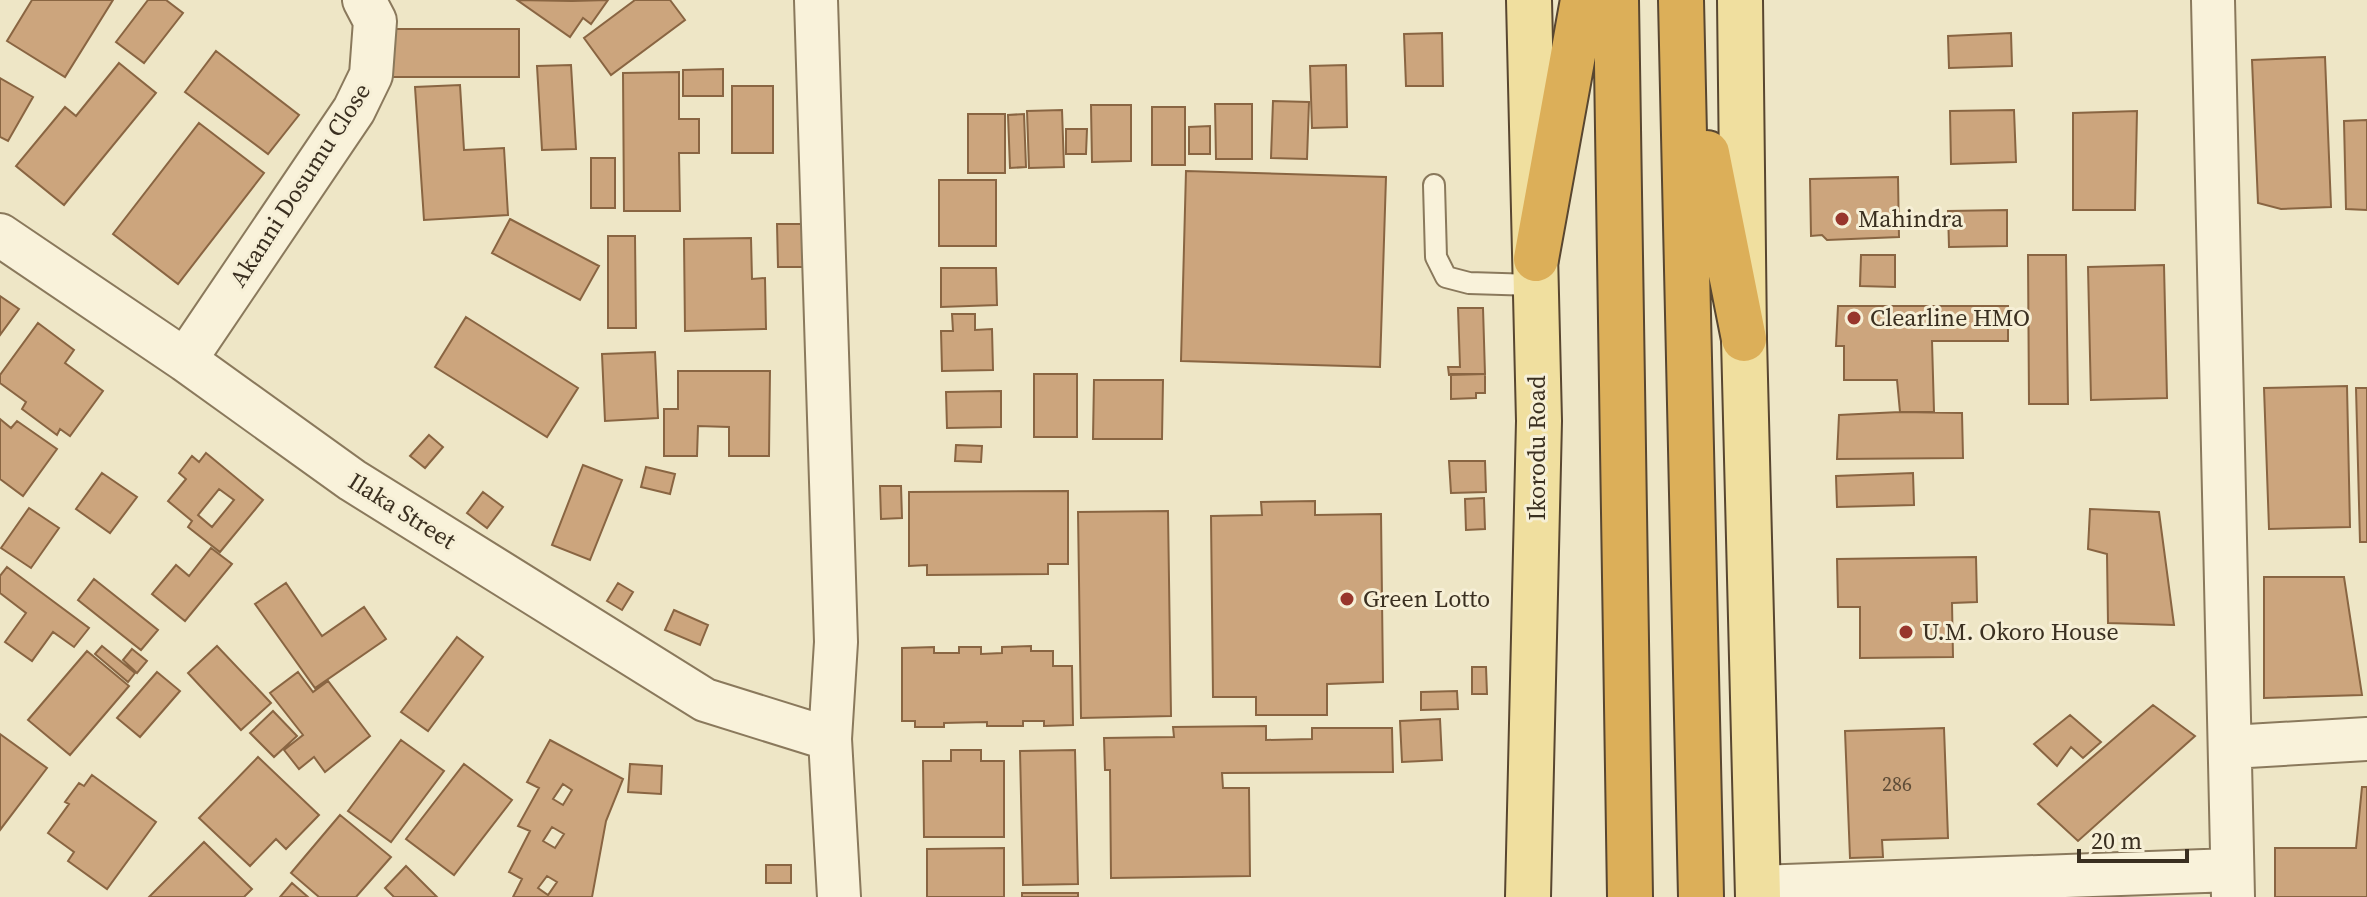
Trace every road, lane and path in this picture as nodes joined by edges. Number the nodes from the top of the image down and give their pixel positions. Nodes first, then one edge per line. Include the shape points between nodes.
1 (364, 0) edge
2 (816, 0) edge
3 (1529, 0) edge
4 (1583, 0) edge
5 (1616, 0) edge
6 (1740, 0) edge
7 (2213, 0) edge
8 (1681, 3) edge
9 (1434, 185) dead end
10 (0, 235) edge
11 (1536, 272) junction
12 (1744, 339) junction
13 (185, 360) junction
14 (830, 739) junction
15 (2367, 739) edge
16 (2231, 747) junction
17 (2233, 883) edge
18 (1758, 892) edge
19 (839, 897) edge
20 (1528, 897) edge
21 (1630, 897) edge
22 (1701, 897) edge

1 - 13 street, Akanni Dosumu Close via 375,21 371,75 354,110
2 - 14 street via 836,642
3 - 11 main road, Ikorodu Road
4 - 11 highway
5 - 21 highway
6 - 12 main road
7 - 16 street
8 - 12 highway
8 - 22 highway
9 - 11 lane via 1436,257 1446,277 1469,283
10 - 13 street, Ilaka Street
11 - 20 main road, Ikorodu Road via 1539,421
12 - 18 main road
13 - 14 street, Ilaka Street via 352,480 705,700
14 - 19 street
15 - 16 street
16 - 17 street
17 - 18 street

